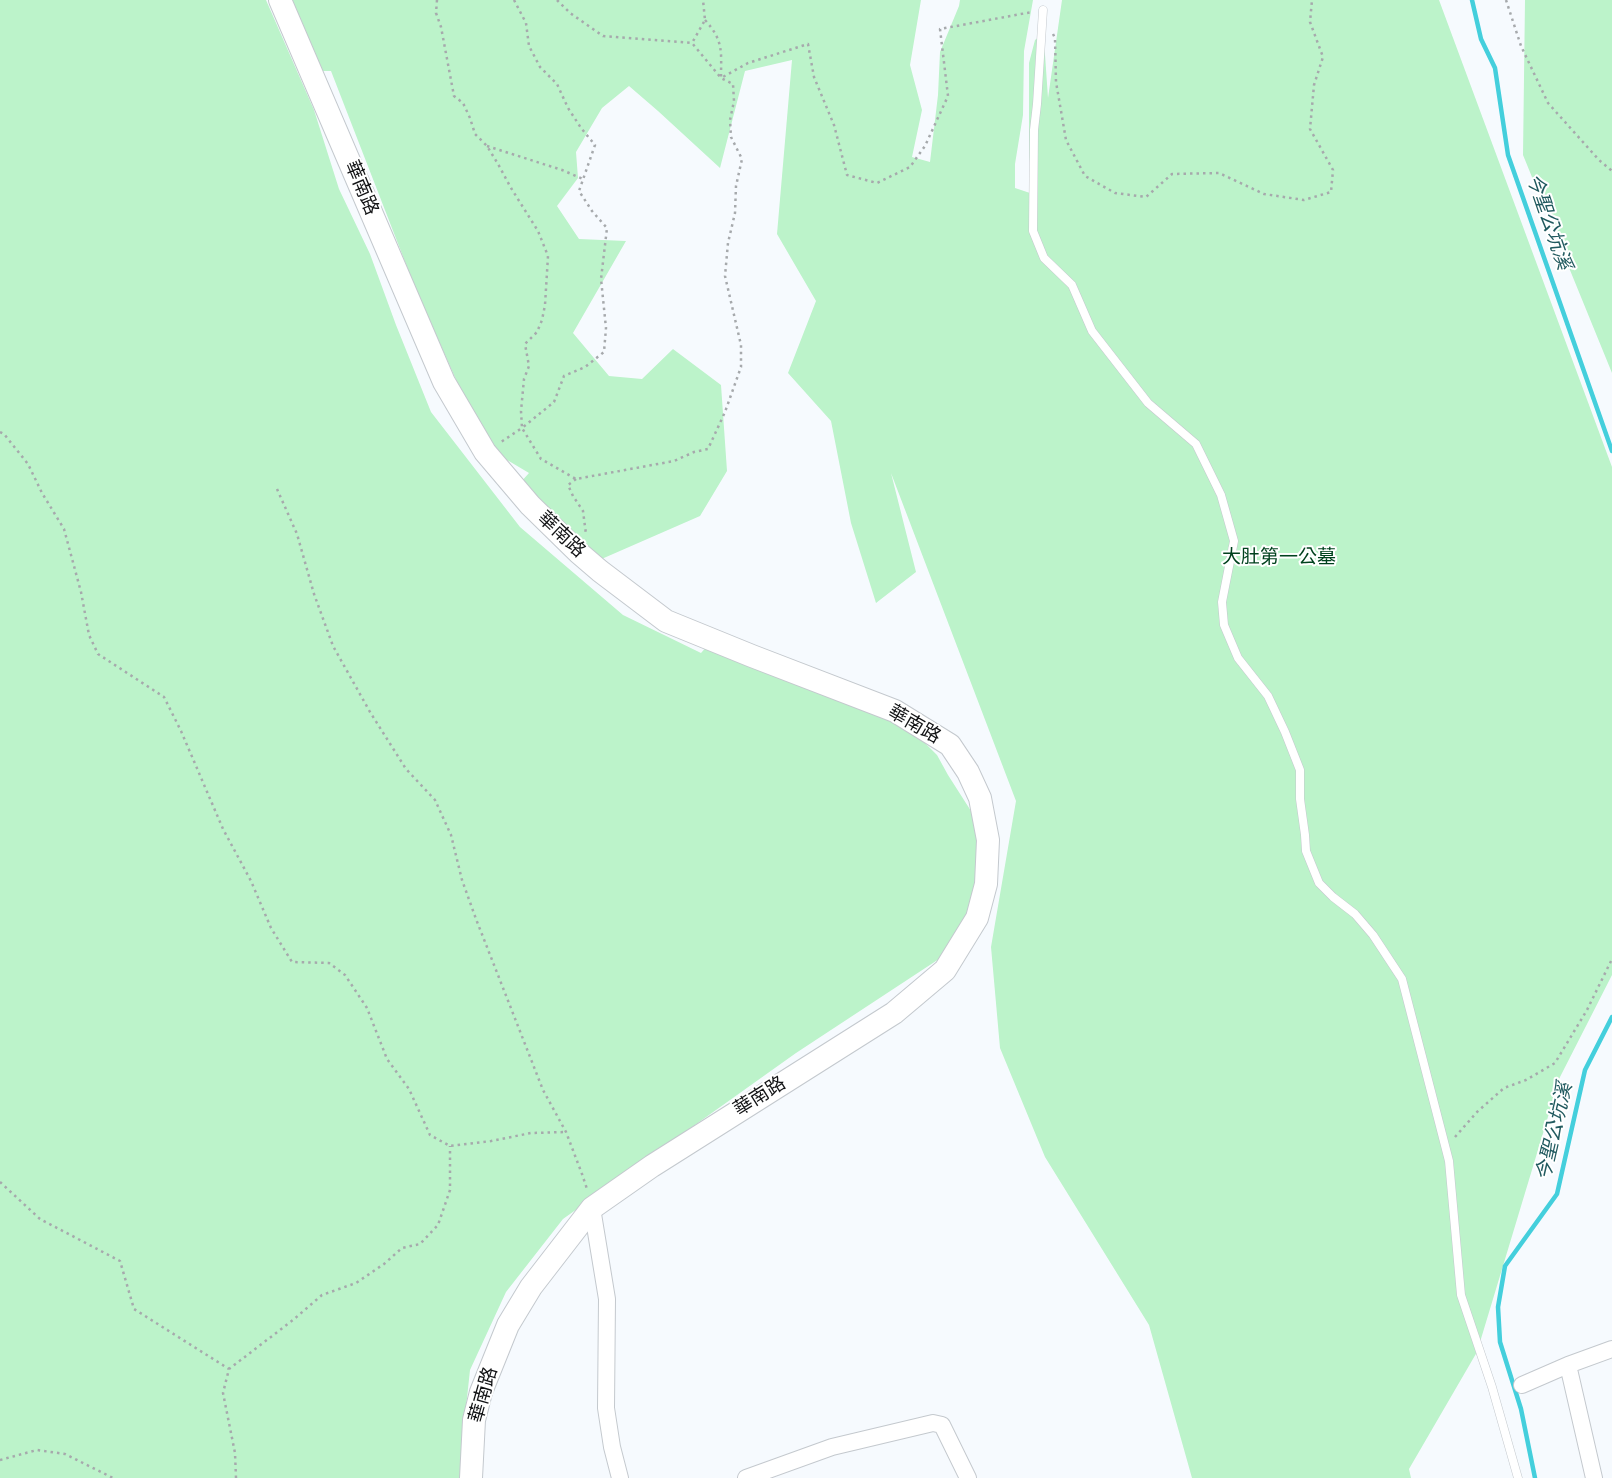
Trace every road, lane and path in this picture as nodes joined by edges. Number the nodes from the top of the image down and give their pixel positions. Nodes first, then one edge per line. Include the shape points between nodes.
1 (280, 0) edge
2 (437, 0) edge
3 (514, 0) edge
4 (557, 0) edge
5 (703, 0) edge
6 (1312, 0) edge
7 (1506, 0) edge
8 (1043, 10) junction
9 (705, 20) junction
10 (692, 43) junction
11 (721, 78) junction
12 (487, 146) junction
13 (1612, 171) edge
14 (583, 179) junction
15 (522, 428) junction
16 (0, 432) edge
17 (485, 452) junction
18 (576, 479) junction
19 (277, 489) dead end
20 (579, 553) junction
21 (1612, 959) edge
22 (566, 1132) junction
23 (450, 1146) junction
24 (1445, 1147) junction
25 (0, 1182) edge
26 (592, 1208) junction
27 (1612, 1349) edge
28 (1568, 1364) junction
29 (230, 1369) junction
30 (1522, 1385) dead end
31 (0, 1460) edge
32 (113, 1478) edge
33 (236, 1478) edge
34 (471, 1478) edge
35 (620, 1478) edge
36 (746, 1478) edge
37 (968, 1478) edge
38 (1518, 1478) edge
39 (1594, 1478) edge

1 - 17 street, 華南路 via 444,382
2 - 12 path via 436,13 454,96 464,103 475,134
3 - 14 path via 526,23 529,46 540,67 557,84 568,108 595,145
4 - 10 path via 603,36
5 - 9 path
6 - 8 path via 1310,22 1323,57 1314,85 1310,129 1333,170 1332,192 1304,200 1264,194 1219,172 1172,174 1146,197 1115,193 1085,176 1066,140 1056,82 1055,38
7 - 13 path via 1521,46 1548,103
8 - 11 path via 940,29 948,96 925,146 910,166 877,183 847,175 834,125 814,77 808,44 748,64
8 - 24 lane via 1034,130 1033,231 1044,258 1072,286 1092,331 1148,403 1196,444 1221,495 1234,541 1222,602 1224,625 1238,658 1268,696 1300,770 1306,852 1319,883 1356,914 1402,979
9 - 10 path
9 - 11 path via 721,45
10 - 11 path
11 - 18 path via 733,84 730,137 742,159 724,276 741,345 741,367 725,412 708,449 674,461
12 - 14 path
12 - 15 path via 538,231 548,256 546,305 537,332 525,344 529,366 524,379
14 - 15 path via 579,191 607,228 602,279 606,328 604,352 585,367 564,376 554,402
15 - 17 path
15 - 18 path via 541,460
16 - 23 path via 28,464 64,529 89,635 98,654 164,697 223,829 251,881 271,928 292,962 329,963 344,975 368,1008 387,1058 409,1089 430,1135
17 - 20 street, 華南路 via 530,506
18 - 20 path via 568,485 583,511 587,537
19 - 22 path via 297,534 333,646 406,768 435,800 451,835 476,919 543,1090
20 - 26 street, 華南路 via 666,620 894,711 950,745 980,798 988,840 986,884 977,918 945,970 894,1013 660,1160
21 - 24 path via 1587,1010 1555,1063 1526,1080 1504,1088
22 - 23 path via 531,1133
22 - 26 path
23 - 29 path via 450,1190 438,1225 420,1244 402,1248 356,1283 322,1295
24 - 38 lane via 1449,1161 1460,1295 1492,1387
25 - 29 path via 40,1219 120,1260 134,1309
26 - 34 street, 華南路 via 531,1288 508,1325 480,1392 474,1420
26 - 35 street via 607,1299 606,1408
27 - 28 street
28 - 30 street
28 - 39 street
29 - 33 path via 223,1393 235,1453
31 - 32 path via 37,1450 65,1454
36 - 37 street via 832,1447 933,1422 942,1424

